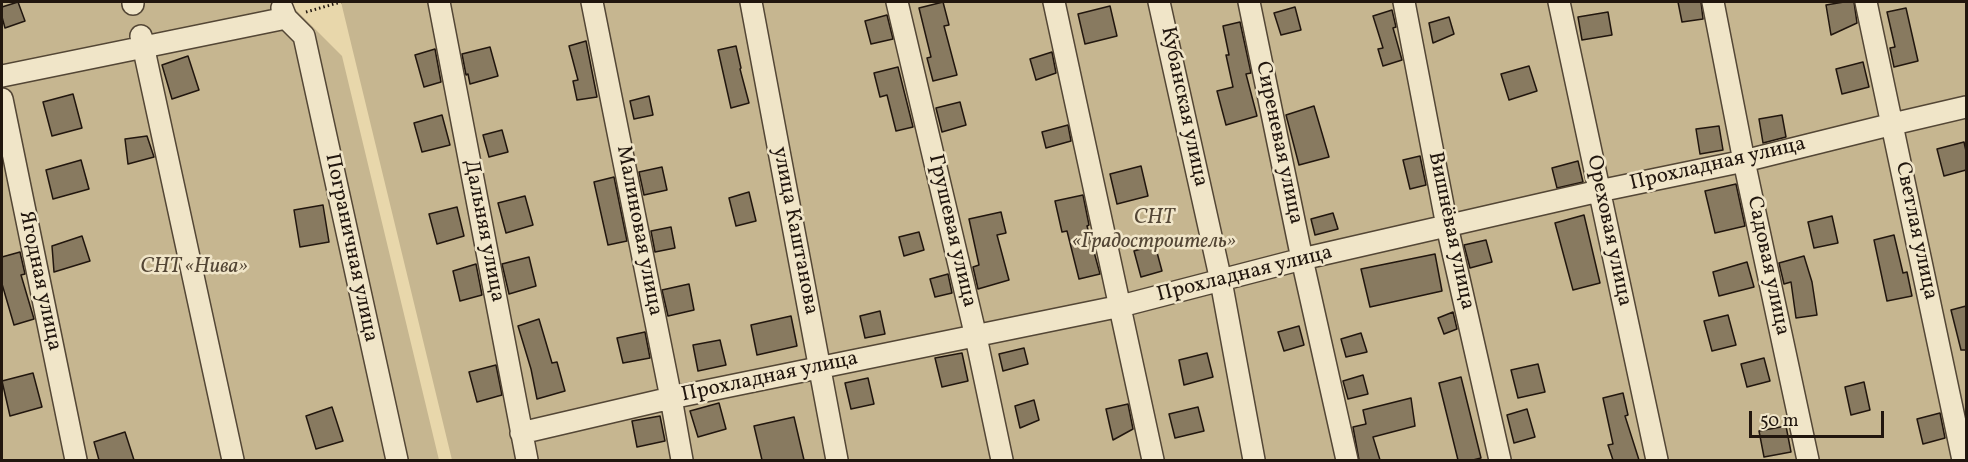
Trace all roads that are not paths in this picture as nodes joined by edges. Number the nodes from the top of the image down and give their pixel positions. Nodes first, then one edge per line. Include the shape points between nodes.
1 (439, 2) edge
2 (592, 2) edge
3 (751, 2) edge
4 (897, 2) edge
5 (1054, 2) edge
6 (1159, 2) edge
7 (1249, 2) edge
8 (1404, 2) edge
9 (1559, 2) edge
10 (1713, 2) edge
11 (1866, 2) edge
12 (144, 50) junction
13 (2, 76) edge
14 (2, 100) edge
15 (1966, 107) edge
16 (1893, 124) junction
17 (1744, 161) junction
18 (1599, 191) junction
19 (1447, 226) junction
20 (1302, 259) junction
21 (1221, 281) junction
22 (1121, 306) junction
23 (975, 337) junction
24 (819, 367) junction
25 (671, 398) junction
26 (521, 433) junction
27 (76, 460) edge
28 (233, 460) edge
29 (397, 460) edge
30 (526, 460) edge
31 (682, 460) edge
32 (837, 460) edge
33 (1002, 460) edge
34 (1153, 460) edge
35 (1254, 460) edge
36 (1347, 460) edge
37 (1500, 460) edge
38 (1657, 460) edge
39 (1808, 460) edge
40 (1963, 460) edge

1 - 26 street, Дальняя улица
2 - 25 street, Малиновая улица
3 - 24 street, улица Каштанова
4 - 23 street, Грушевая улица
5 - 22 street
6 - 21 street, Кубанская улица
7 - 20 street, Сиреневая улица
8 - 19 street, Вишнёвая улица
9 - 18 street, Ореховая улица
10 - 17 street, Садовая улица
11 - 16 street, Светлая улица
12 - 13 street
12 - 28 street
12 - 29 street, Пограничная улица via 284,13 304,36
14 - 27 street, Ягодная улица
15 - 16 street, Прохладная улица
16 - 17 street, Прохладная улица
16 - 40 street, Светлая улица
17 - 18 street, Прохладная улица
17 - 39 street, Садовая улица
18 - 19 street, Прохладная улица
18 - 38 street, Ореховая улица
19 - 20 street, Прохладная улица
19 - 37 street, Вишнёвая улица
20 - 21 street, Прохладная улица
20 - 36 street, Сиреневая улица
21 - 22 street, Прохладная улица
21 - 35 street, Кубанская улица
22 - 23 street, Прохладная улица
22 - 34 street
23 - 24 street, Прохладная улица
23 - 33 street, Грушевая улица
24 - 25 street, Прохладная улица
24 - 32 street, улица Каштанова
25 - 26 street, Прохладная улица
25 - 31 street, Малиновая улица
26 - 30 street, Дальняя улица

